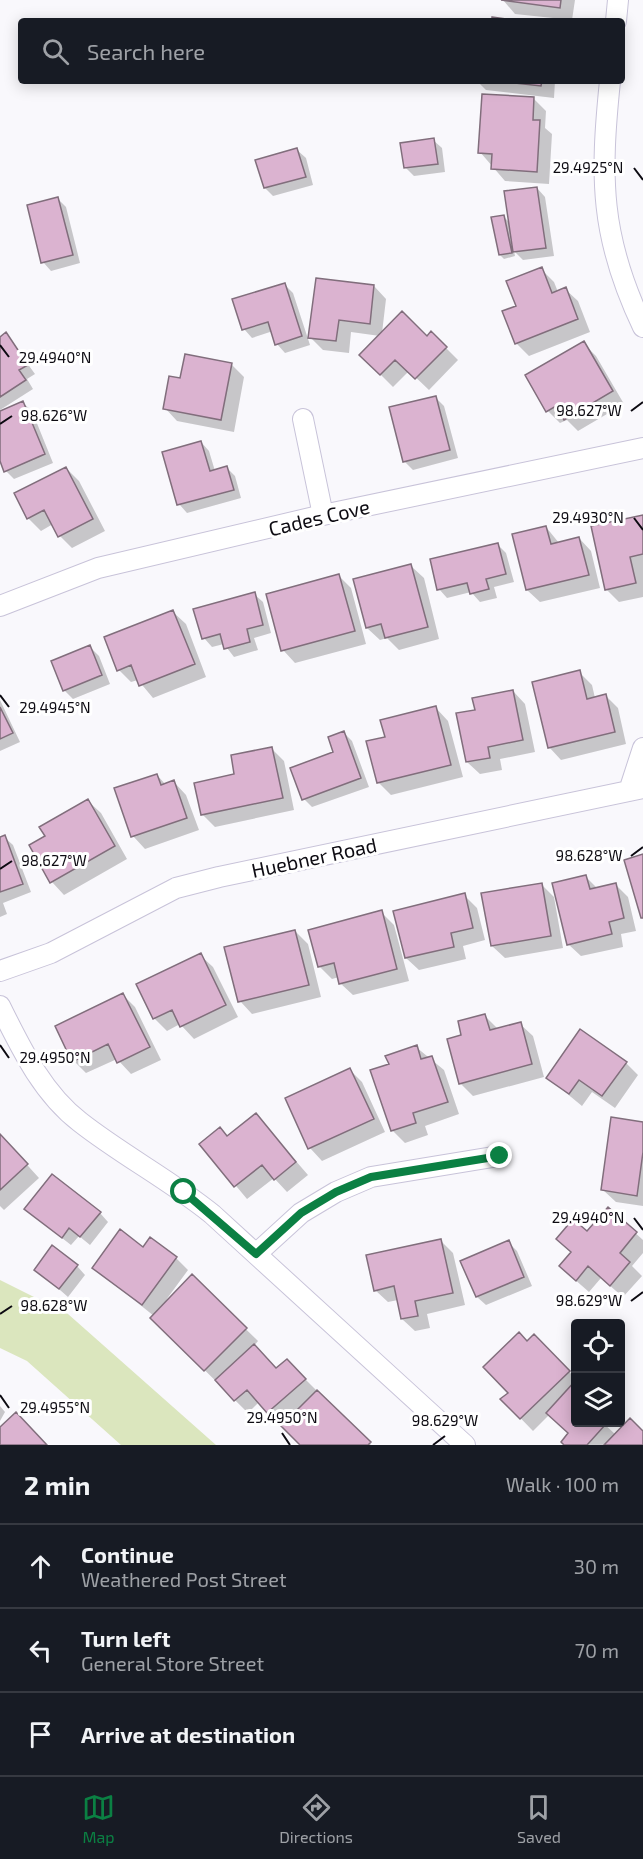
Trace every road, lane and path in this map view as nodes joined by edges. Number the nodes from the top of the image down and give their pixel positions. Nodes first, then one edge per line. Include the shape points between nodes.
1 (618, 0) edge
2 (616, 18) edge
3 (610, 84) edge
4 (643, 327) edge
5 (303, 419) dead end
6 (643, 448) edge
7 (323, 515) junction
8 (1, 603) edge
9 (643, 748) edge
10 (636, 789) edge
11 (0, 971) edge
12 (0, 1006) edge
13 (500, 1156) dead end
14 (256, 1254) junction
15 (465, 1445) edge

1 - 2 street
3 - 4 street via 603,150 608,226 617,263
5 - 7 street
6 - 7 street, Cades Cove
7 - 8 street, Cades Cove via 98,568
9 - 10 street
10 - 11 street, Huebner Road via 176,888 51,953
12 - 14 street via 27,1060 50,1092 79,1121 184,1192
13 - 14 street via 371,1177 301,1213
14 - 15 street

